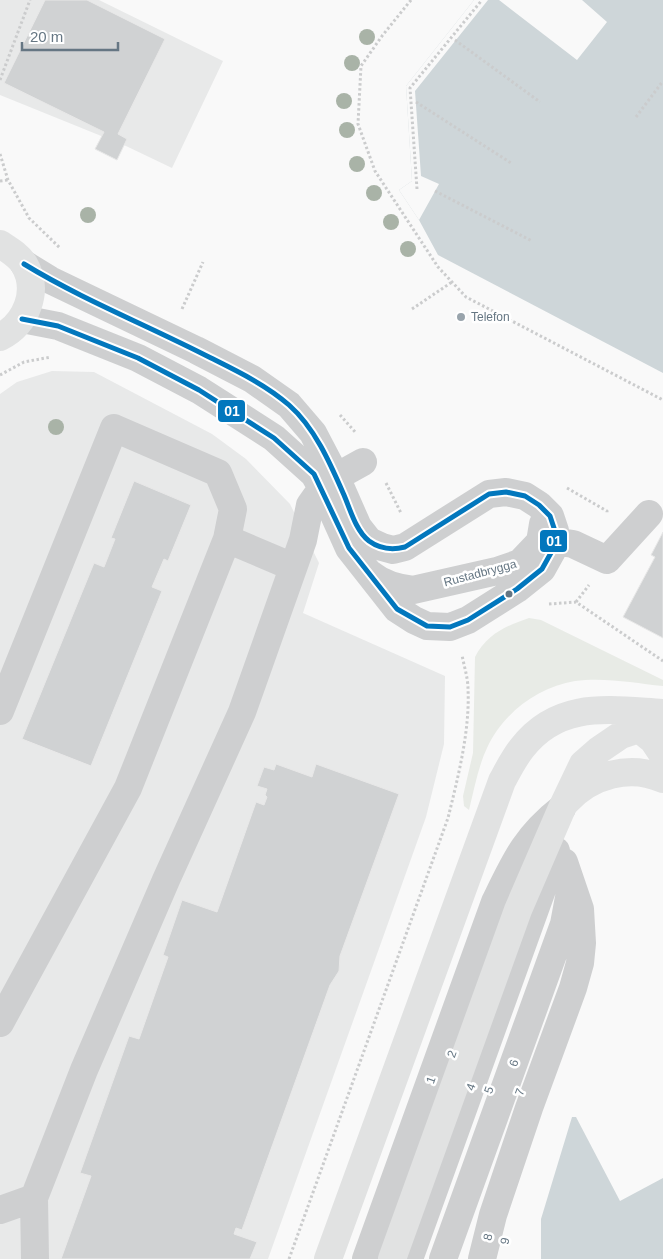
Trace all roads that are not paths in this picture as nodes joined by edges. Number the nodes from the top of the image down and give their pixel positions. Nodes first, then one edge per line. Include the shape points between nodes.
1 (9, 248) edge
2 (22, 319) junction
3 (0, 337) edge
4 (363, 462) dead end
5 (329, 482) junction
6 (516, 494) junction
7 (649, 514) dead end
8 (227, 539) junction
9 (554, 541) junction
10 (360, 563) junction
11 (293, 567) junction
12 (590, 710) junction
13 (0, 711) edge
14 (663, 713) edge
15 (651, 725) edge
16 (663, 755) edge
17 (663, 779) edge
18 (562, 808) junction
19 (561, 835) junction
20 (500, 903) junction
21 (557, 922) junction
22 (0, 1023) edge
23 (34, 1198) junction
24 (0, 1210) edge
25 (501, 1219) junction
26 (35, 1259) edge
27 (328, 1259) edge
28 (366, 1259) edge
29 (377, 1259) edge
30 (392, 1259) edge
31 (409, 1259) edge
32 (428, 1259) edge
33 (443, 1259) edge
34 (460, 1259) edge
35 (482, 1259) edge
36 (502, 1259) edge

1 - 2 main road via 30,282 30,301
1 - 5 lane, Rustadbrygga via 50,280 252,379 289,405 313,433
2 - 3 main road
2 - 5 lane, Rustadbrygga via 74,331 138,358 199,390 274,438 314,474
4 - 5 lane
5 - 6 lane, Rustadbrygga via 369,541 393,550 405,547 489,494
5 - 10 lane, Rustadbrygga via 349,548
5 - 11 lane via 310,505 303,540
6 - 9 lane, Rustadbrygga via 526,496 550,516 555,531
6 - 10 lane, Rustadbrygga via 538,510 543,523 540,542 520,564 413,590 384,584
7 - 9 lane via 608,560 572,544
8 - 11 lane
8 - 13 lane via 233,509 218,473 114,428
8 - 22 lane via 128,788
9 - 10 lane, Rustadbrygga via 542,569 468,620 450,627 427,626 397,609
11 - 23 lane via 242,712 96,1043
12 - 14 main road
12 - 15 main road via 616,713
12 - 27 main road via 547,724 522,747 502,781
15 - 16 main road via 652,740
15 - 18 main road via 621,735 583,764
17 - 18 main road via 621,772 606,776 576,792
18 - 19 lane
18 - 20 lane via 543,822 523,846
18 - 30 main road via 518,910
19 - 21 lane
19 - 21 lane via 570,893
20 - 28 lane, 1
20 - 29 lane, 2
21 - 25 lane via 580,963 529,1108
21 - 31 lane, 4
21 - 32 lane, 5
21 - 33 lane, 6
21 - 34 lane, 7
23 - 24 lane
23 - 26 lane
25 - 35 lane, 8
25 - 36 lane, 9

